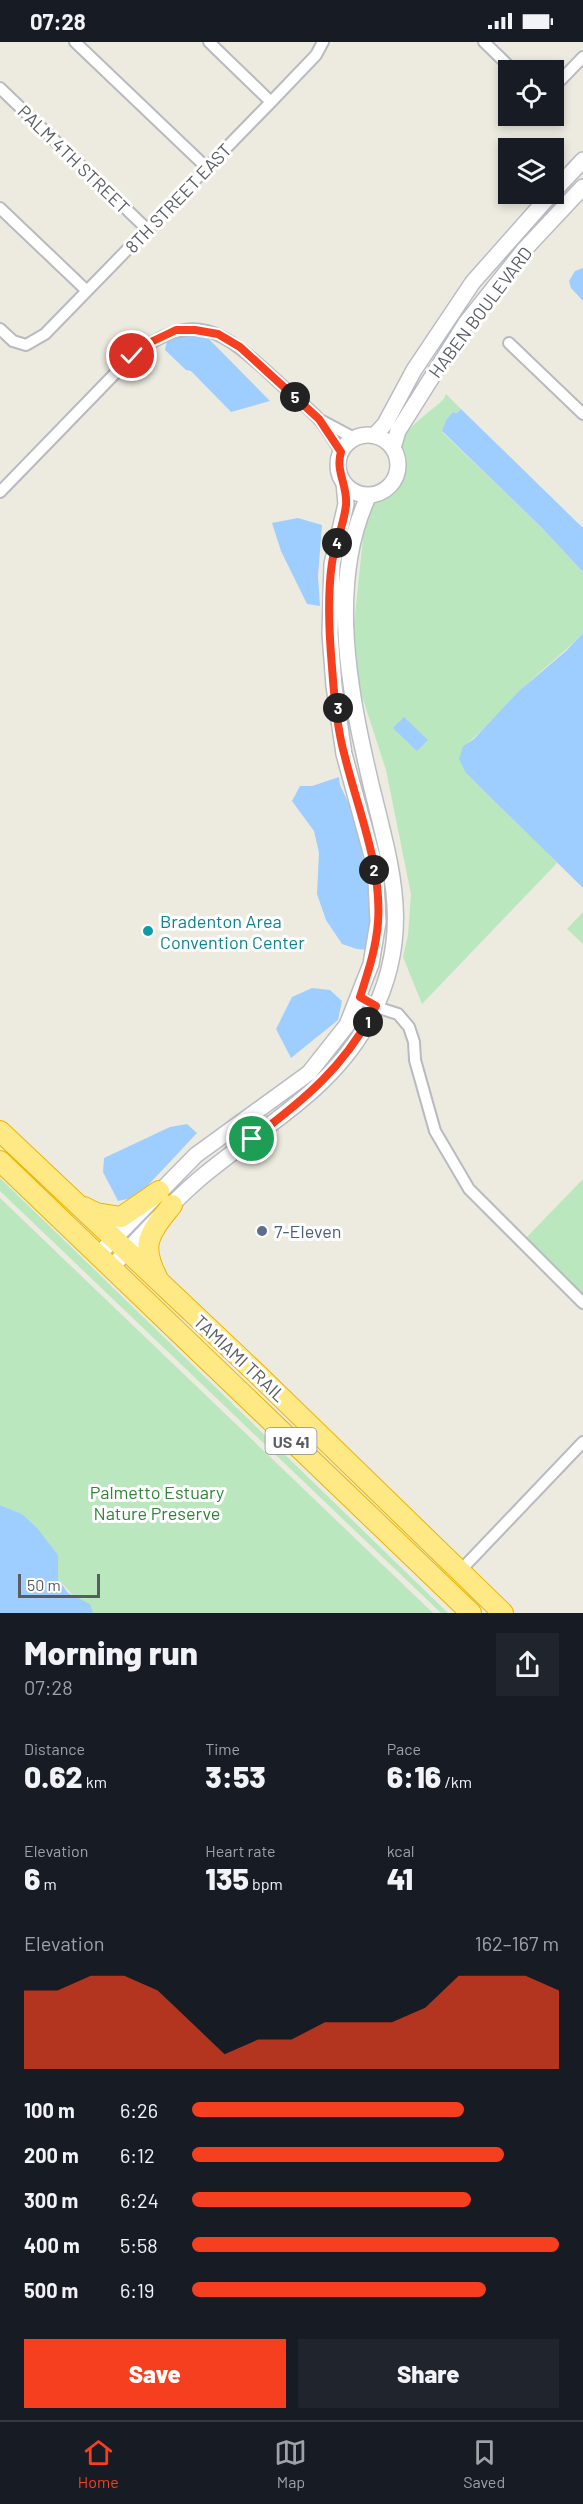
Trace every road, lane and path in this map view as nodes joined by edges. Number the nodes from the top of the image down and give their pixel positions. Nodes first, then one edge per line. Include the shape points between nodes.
1 (75, 42) edge
2 (209, 42) edge
3 (484, 42) edge
4 (323, 43) edge
5 (583, 57) edge
6 (503, 60) edge
7 (564, 77) edge
8 (0, 88) edge
9 (271, 102) junction
10 (583, 160) edge
11 (206, 167) junction
12 (564, 180) edge
13 (583, 187) edge
14 (541, 204) edge
15 (0, 208) edge
16 (147, 229) junction
17 (87, 291) junction
18 (0, 329) edge
19 (509, 343) dead end
20 (583, 414) edge
21 (319, 419) junction
22 (375, 435) junction
23 (354, 438) junction
24 (393, 448) junction
25 (341, 452) junction
26 (344, 483) junction
27 (0, 492) edge
28 (369, 495) junction
29 (344, 754) junction
30 (364, 757) junction
31 (360, 997) junction
32 (376, 1006) junction
33 (0, 1131) edge
34 (0, 1161) edge
35 (165, 1198) junction
36 (74, 1201) junction
37 (120, 1246) junction
38 (105, 1262) junction
39 (161, 1284) junction
40 (583, 1303) edge
41 (583, 1442) edge
42 (460, 1571) junction
43 (471, 1613) edge
44 (503, 1613) edge

1 - 11 street
2 - 9 street
3 - 6 street
4 - 9 street, 8TH STREET EAST
5 - 7 street
8 - 16 street, PALM 4TH STREET
9 - 11 street, 8TH STREET EAST
10 - 12 street, HABEN BOULEVARD
11 - 16 street, 8TH STREET EAST
13 - 24 street, HABEN BOULEVARD via 524,250 466,323 398,431
14 - 22 street, HABEN BOULEVARD via 473,282
15 - 17 street
16 - 17 street, 8TH STREET EAST
17 - 18 street, 8TH STREET EAST via 45,334 26,345 13,341
19 - 20 street
21 - 23 street
21 - 25 street
21 - 27 street via 240,347 218,334 176,330 132,356
22 - 23 street
22 - 24 street
23 - 25 street
24 - 28 street via 399,465 397,474 387,489
25 - 26 street via 338,468
26 - 28 street via 351,490
26 - 29 street via 346,504 332,564 329,604 332,667
28 - 30 street via 357,520 347,609 351,680
29 - 30 street
29 - 31 street via 372,856 377,895 375,949
30 - 32 street via 391,863 396,910 390,964
31 - 32 street
31 - 35 street via 347,1025 309,1073 218,1137
32 - 35 street via 354,1045 321,1084 213,1168
32 - 40 street via 398,1014 409,1027 435,1131 469,1189
33 - 36 highway, TAMIAMI TRAIL / US 41
34 - 38 highway, TAMIAMI TRAIL / US 41
35 - 36 highway via 121,1217 96,1213
35 - 37 street
35 - 39 highway via 147,1250
36 - 37 highway, TAMIAMI TRAIL / US 41
37 - 38 street
37 - 39 highway, TAMIAMI TRAIL / US 41
38 - 43 highway, TAMIAMI TRAIL / US 41
39 - 42 highway, TAMIAMI TRAIL / US 41
41 - 42 street
42 - 44 highway, TAMIAMI TRAIL / US 41

